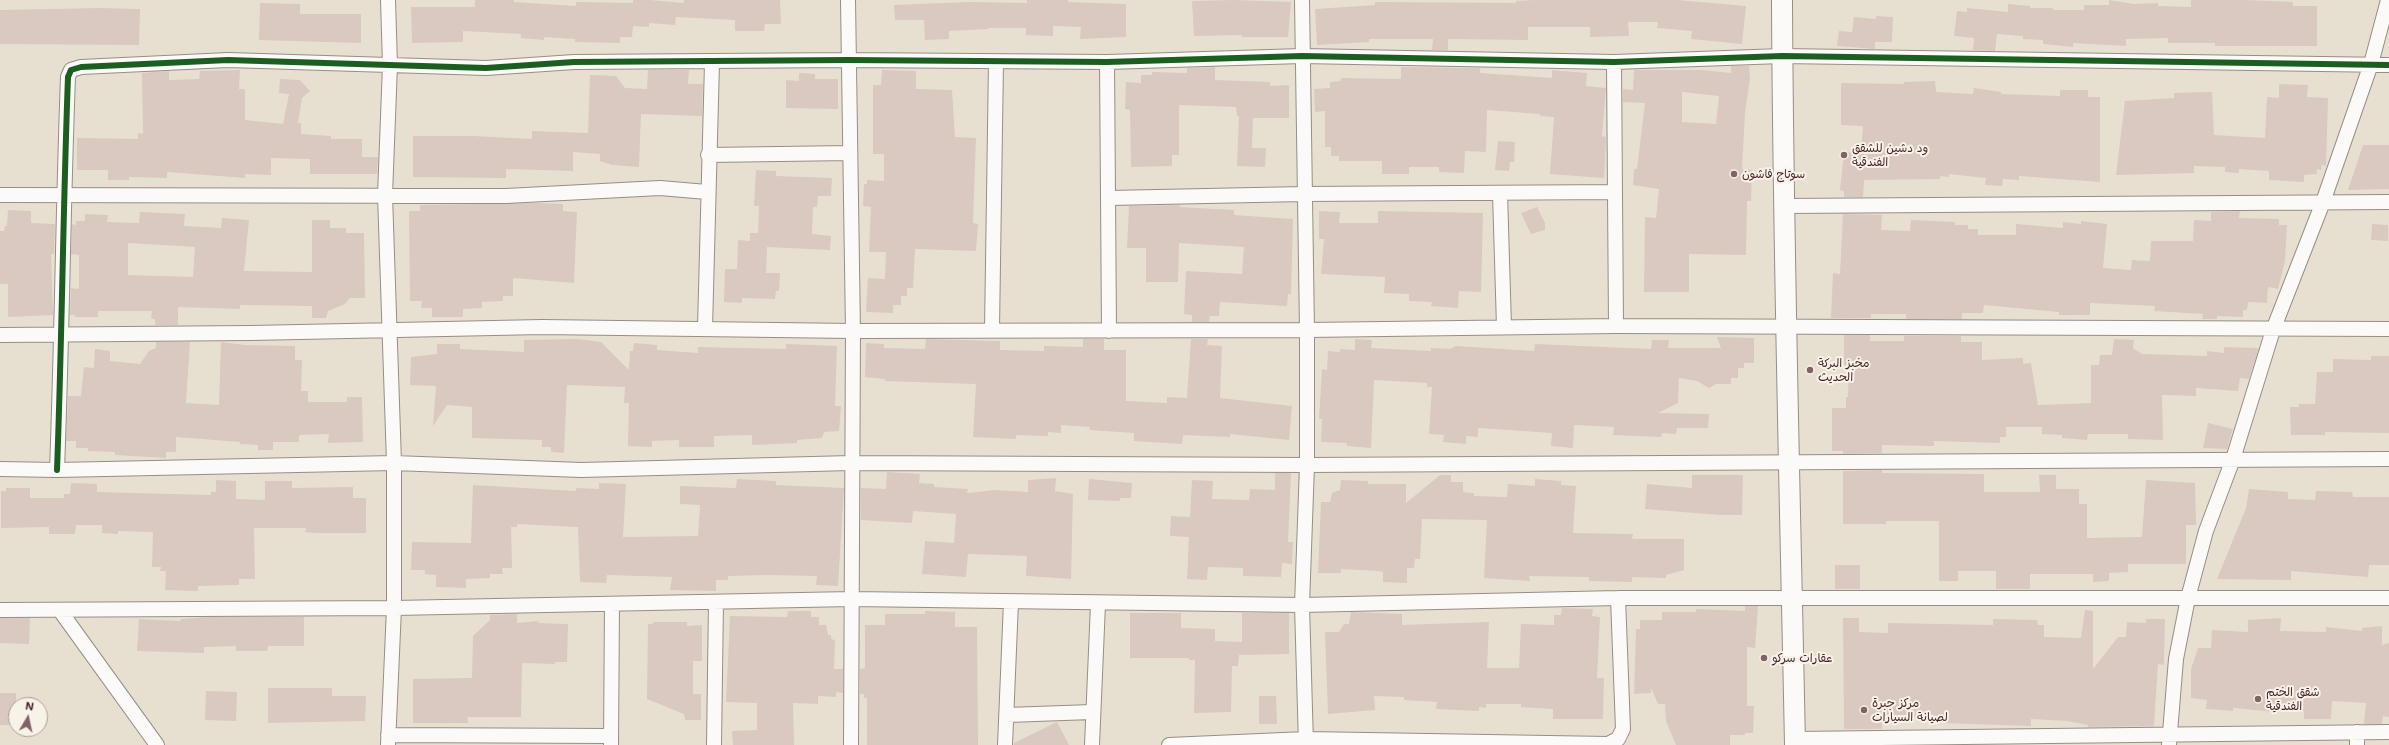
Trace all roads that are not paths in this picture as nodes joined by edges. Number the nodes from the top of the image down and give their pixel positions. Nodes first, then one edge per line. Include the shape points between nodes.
1 (388, 0) edge
2 (848, 0) edge
3 (1302, 0) edge
4 (1782, 0) edge
5 (2388, 0) edge
6 (1302, 56) junction
7 (1782, 56) junction
8 (848, 60) junction
9 (996, 62) junction
10 (1107, 62) junction
11 (1614, 62) junction
12 (712, 63) junction
13 (2371, 64) junction
14 (2389, 65) edge
15 (390, 66) junction
16 (850, 153) junction
17 (708, 155) junction
18 (707, 192) junction
19 (1614, 192) junction
20 (1500, 193) junction
21 (63, 194) junction
22 (1304, 194) junction
23 (0, 195) edge
24 (385, 195) junction
25 (1109, 198) junction
26 (2324, 202) junction
27 (2389, 202) edge
28 (1784, 206) junction
29 (1616, 326) junction
30 (1785, 326) junction
31 (1504, 327) junction
32 (705, 328) junction
33 (2389, 329) edge
34 (992, 330) junction
35 (1307, 330) junction
36 (2273, 330) junction
37 (390, 331) junction
38 (853, 331) junction
39 (1109, 331) junction
40 (62, 333) junction
41 (0, 335) edge
42 (2233, 459) junction
43 (2389, 460) edge
44 (1790, 462) junction
45 (394, 463) junction
46 (851, 463) junction
47 (1307, 465) junction
48 (0, 469) edge
49 (57, 470) junction
50 (1618, 598) junction
51 (1794, 598) junction
52 (2188, 598) junction
53 (2389, 598) edge
54 (852, 599) junction
55 (716, 602) junction
56 (1011, 602) junction
57 (612, 604) junction
58 (1098, 604) junction
59 (1302, 606) junction
60 (394, 608) junction
61 (0, 610) edge
62 (61, 612) junction
63 (1092, 712) junction
64 (1007, 715) junction
65 (2389, 732) edge
66 (2357, 739) edge
67 (388, 740) edge
68 (611, 740) edge
69 (2169, 740) edge
70 (1306, 742) edge
71 (1795, 742) edge
72 (1586, 744) edge
73 (157, 745) edge
74 (714, 745) edge
75 (850, 745) edge
76 (1005, 745) edge
77 (1092, 745) edge
78 (1169, 745) edge

1 - 15 street
2 - 8 street
3 - 6 street
4 - 7 street
5 - 13 street
6 - 10 street
6 - 11 street
6 - 22 street
7 - 11 street
7 - 13 street
7 - 28 street
8 - 9 street
8 - 12 street
8 - 16 street
9 - 10 street
9 - 34 street
10 - 25 street
11 - 19 street
12 - 15 street via 574,62 486,68
12 - 17 street
13 - 14 street
13 - 26 street
15 - 21 street via 228,60 71,70 68,77
15 - 24 street
16 - 17 street
16 - 38 street
17 - 18 street
18 - 24 street via 660,188 506,196
18 - 32 street
19 - 20 street
19 - 29 street
20 - 22 street
20 - 31 street
21 - 23 street
21 - 24 street
21 - 40 street
22 - 25 street
22 - 35 street
24 - 37 street
25 - 39 street
26 - 27 street
26 - 28 street
26 - 36 street
28 - 30 street
29 - 30 street
29 - 31 street
30 - 36 street
30 - 44 street
31 - 35 street
32 - 37 street via 542,327
32 - 38 street
33 - 36 street
34 - 38 street
34 - 39 street
35 - 39 street
35 - 47 street
36 - 42 street
37 - 40 street
37 - 45 street
38 - 46 street
40 - 41 street
40 - 49 street
42 - 43 street
42 - 44 street
42 - 52 street via 2206,531
44 - 47 street
44 - 51 street
45 - 46 street via 581,470
45 - 49 street
45 - 60 street
46 - 47 street
46 - 54 street
47 - 59 street
48 - 49 street
50 - 51 street
50 - 59 street
50 - 72 street via 1623,729 1618,739 1608,744
51 - 52 street
51 - 71 street
52 - 53 street
52 - 69 street via 2176,659
54 - 55 street
54 - 56 street
54 - 75 street
55 - 57 street
55 - 74 street
56 - 58 street
56 - 64 street
57 - 60 street
57 - 68 street
58 - 59 street
58 - 63 street
59 - 70 street
60 - 62 street
60 - 67 street
61 - 62 street
62 - 73 street
63 - 64 street
63 - 77 street
64 - 76 street
65 - 66 street
66 - 69 street
67 - 68 street
69 - 71 street
70 - 72 street
70 - 78 street

